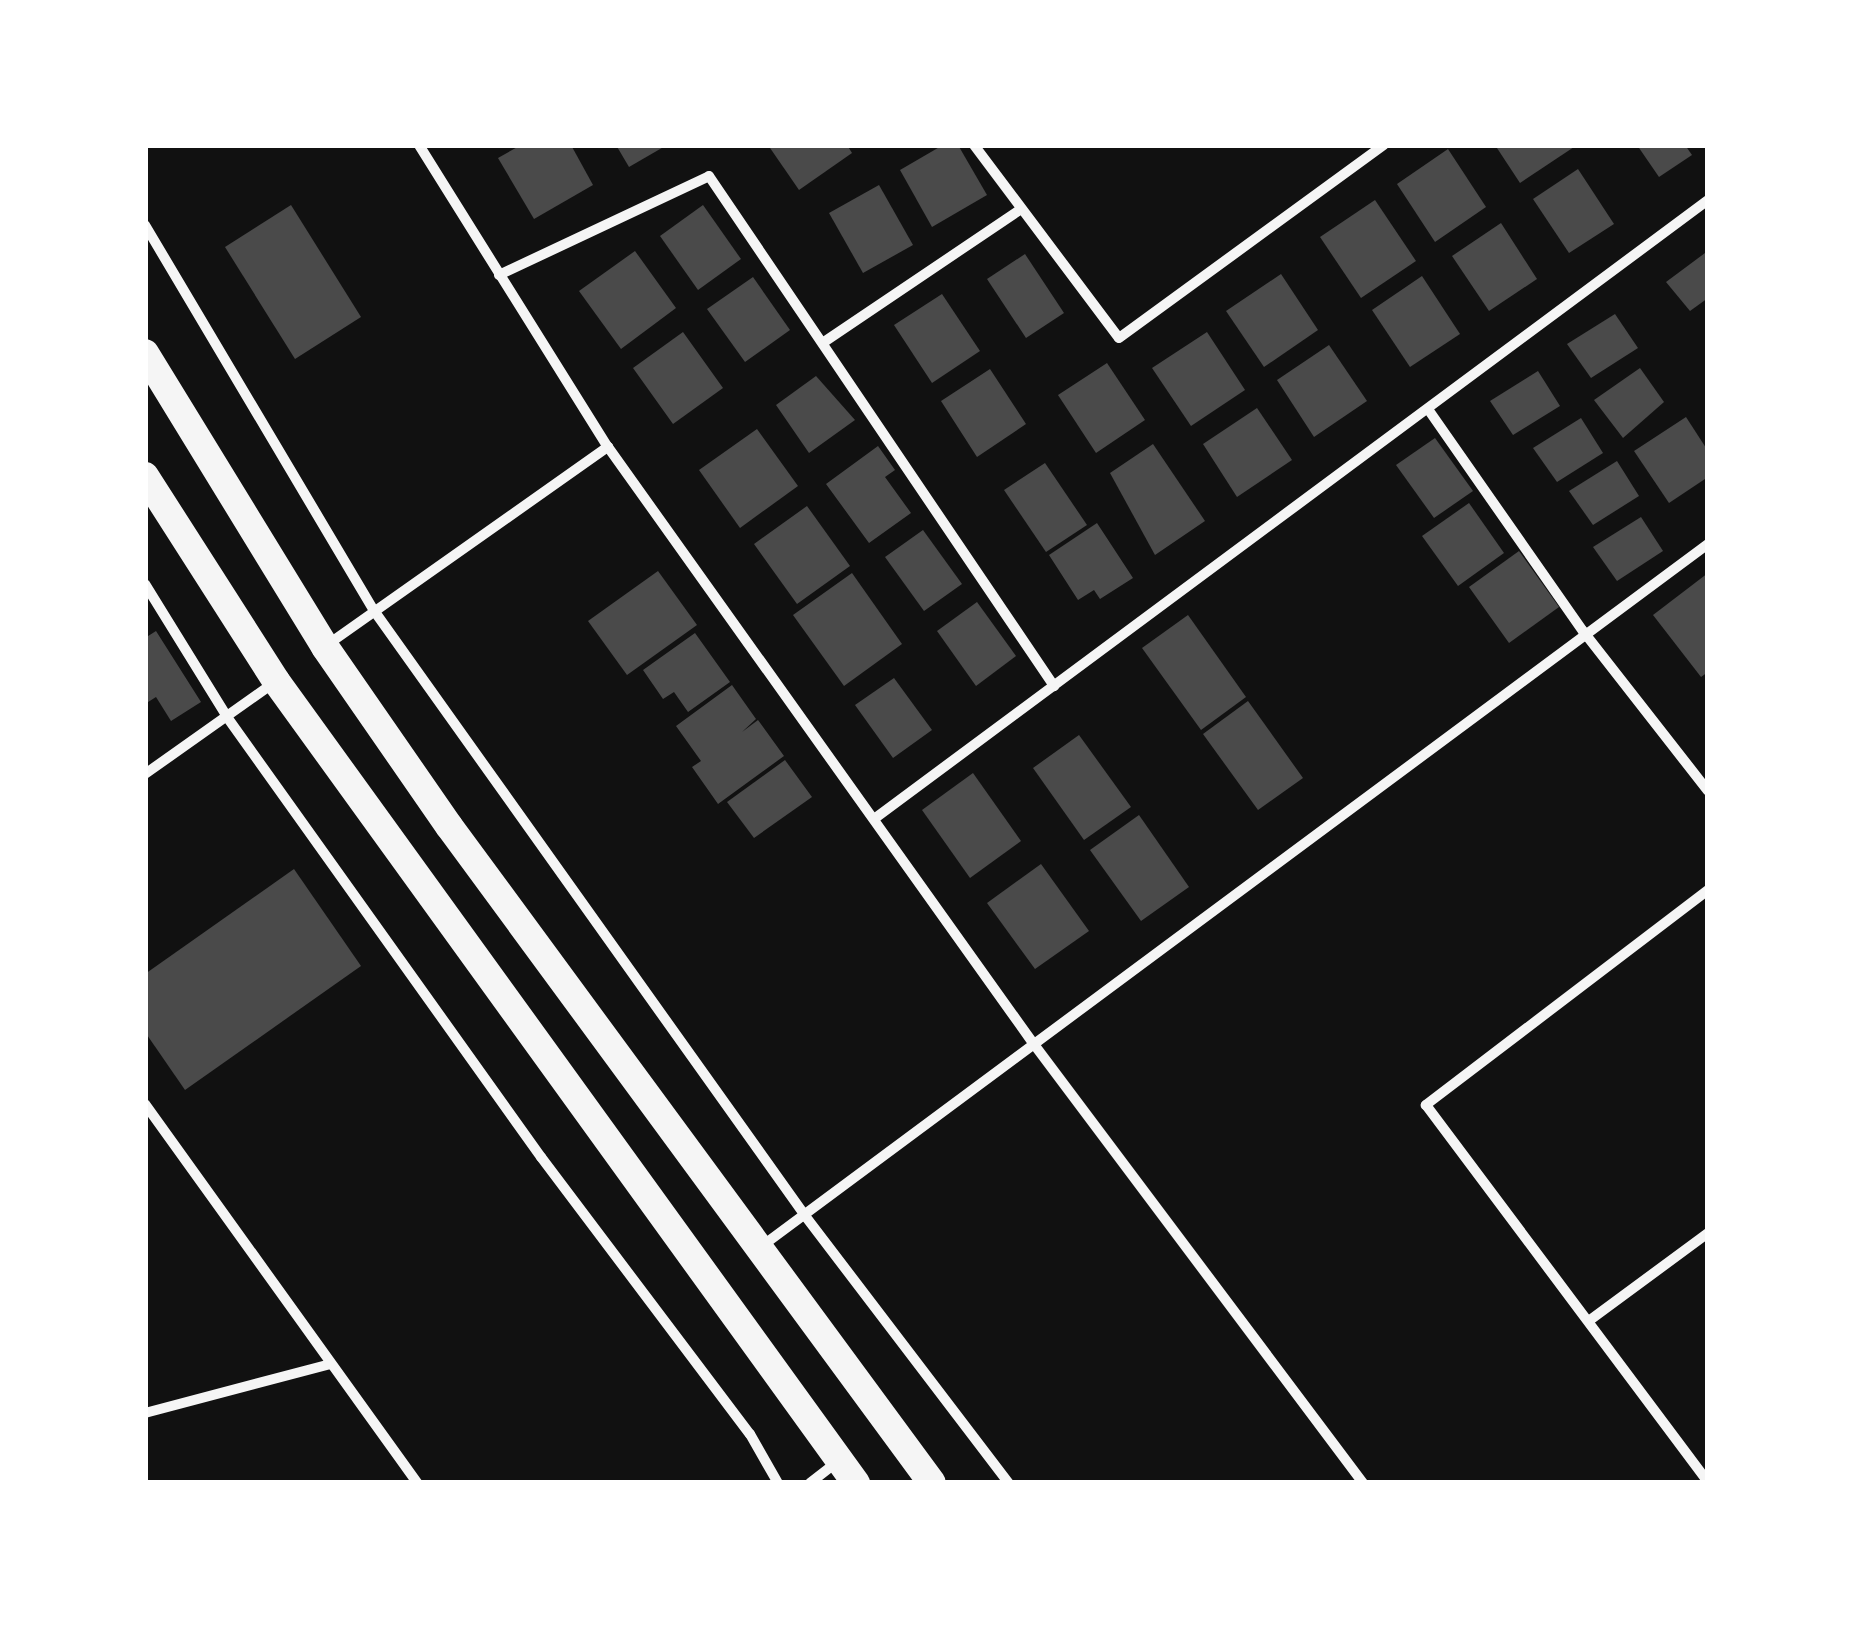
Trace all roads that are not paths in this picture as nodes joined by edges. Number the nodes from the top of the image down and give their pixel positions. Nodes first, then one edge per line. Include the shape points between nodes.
1 (419, 145) edge
2 (974, 145) edge
3 (1384, 145) edge
4 (1708, 200) edge
5 (1018, 210) junction
6 (145, 225) edge
7 (500, 274) junction
8 (824, 342) junction
9 (145, 352) edge
10 (1430, 412) junction
11 (608, 447) junction
12 (145, 476) edge
13 (1708, 544) edge
14 (145, 584) edge
15 (375, 612) junction
16 (1584, 631) junction
17 (324, 647) junction
18 (276, 681) junction
19 (1054, 686) junction
20 (227, 717) junction
21 (145, 774) edge
22 (1708, 791) edge
23 (874, 820) junction
24 (1708, 890) edge
25 (1033, 1043) junction
26 (145, 1104) edge
27 (158, 1123) junction
28 (145, 1126) edge
29 (806, 1217) junction
30 (1708, 1233) edge
31 (757, 1250) junction
32 (1590, 1320) junction
33 (330, 1364) junction
34 (145, 1414) edge
35 (847, 1472) edge
36 (1708, 1482) edge
37 (417, 1483) edge
38 (778, 1483) edge
39 (810, 1483) edge
40 (932, 1483) edge
41 (1009, 1483) edge
42 (1362, 1483) edge

1 - 7 street
2 - 5 street
3 - 5 street via 1119,338
4 - 10 street
5 - 8 street
6 - 15 street
7 - 8 street via 709,176
7 - 11 street
8 - 19 street
9 - 17 highway
10 - 16 street
10 - 19 street
11 - 15 street
11 - 23 street
12 - 18 highway
13 - 16 street
14 - 20 street
15 - 17 street
15 - 29 street
16 - 22 street
16 - 25 street
17 - 31 highway
18 - 20 street
18 - 35 highway
19 - 23 street
20 - 21 street
20 - 38 street
23 - 25 street
24 - 32 street via 1426,1105
25 - 29 street
25 - 42 street
26 - 27 street
27 - 28 street
27 - 33 street
29 - 31 street
29 - 41 street
30 - 32 street
31 - 40 highway
32 - 36 street
33 - 34 street
33 - 37 street
35 - 39 street

